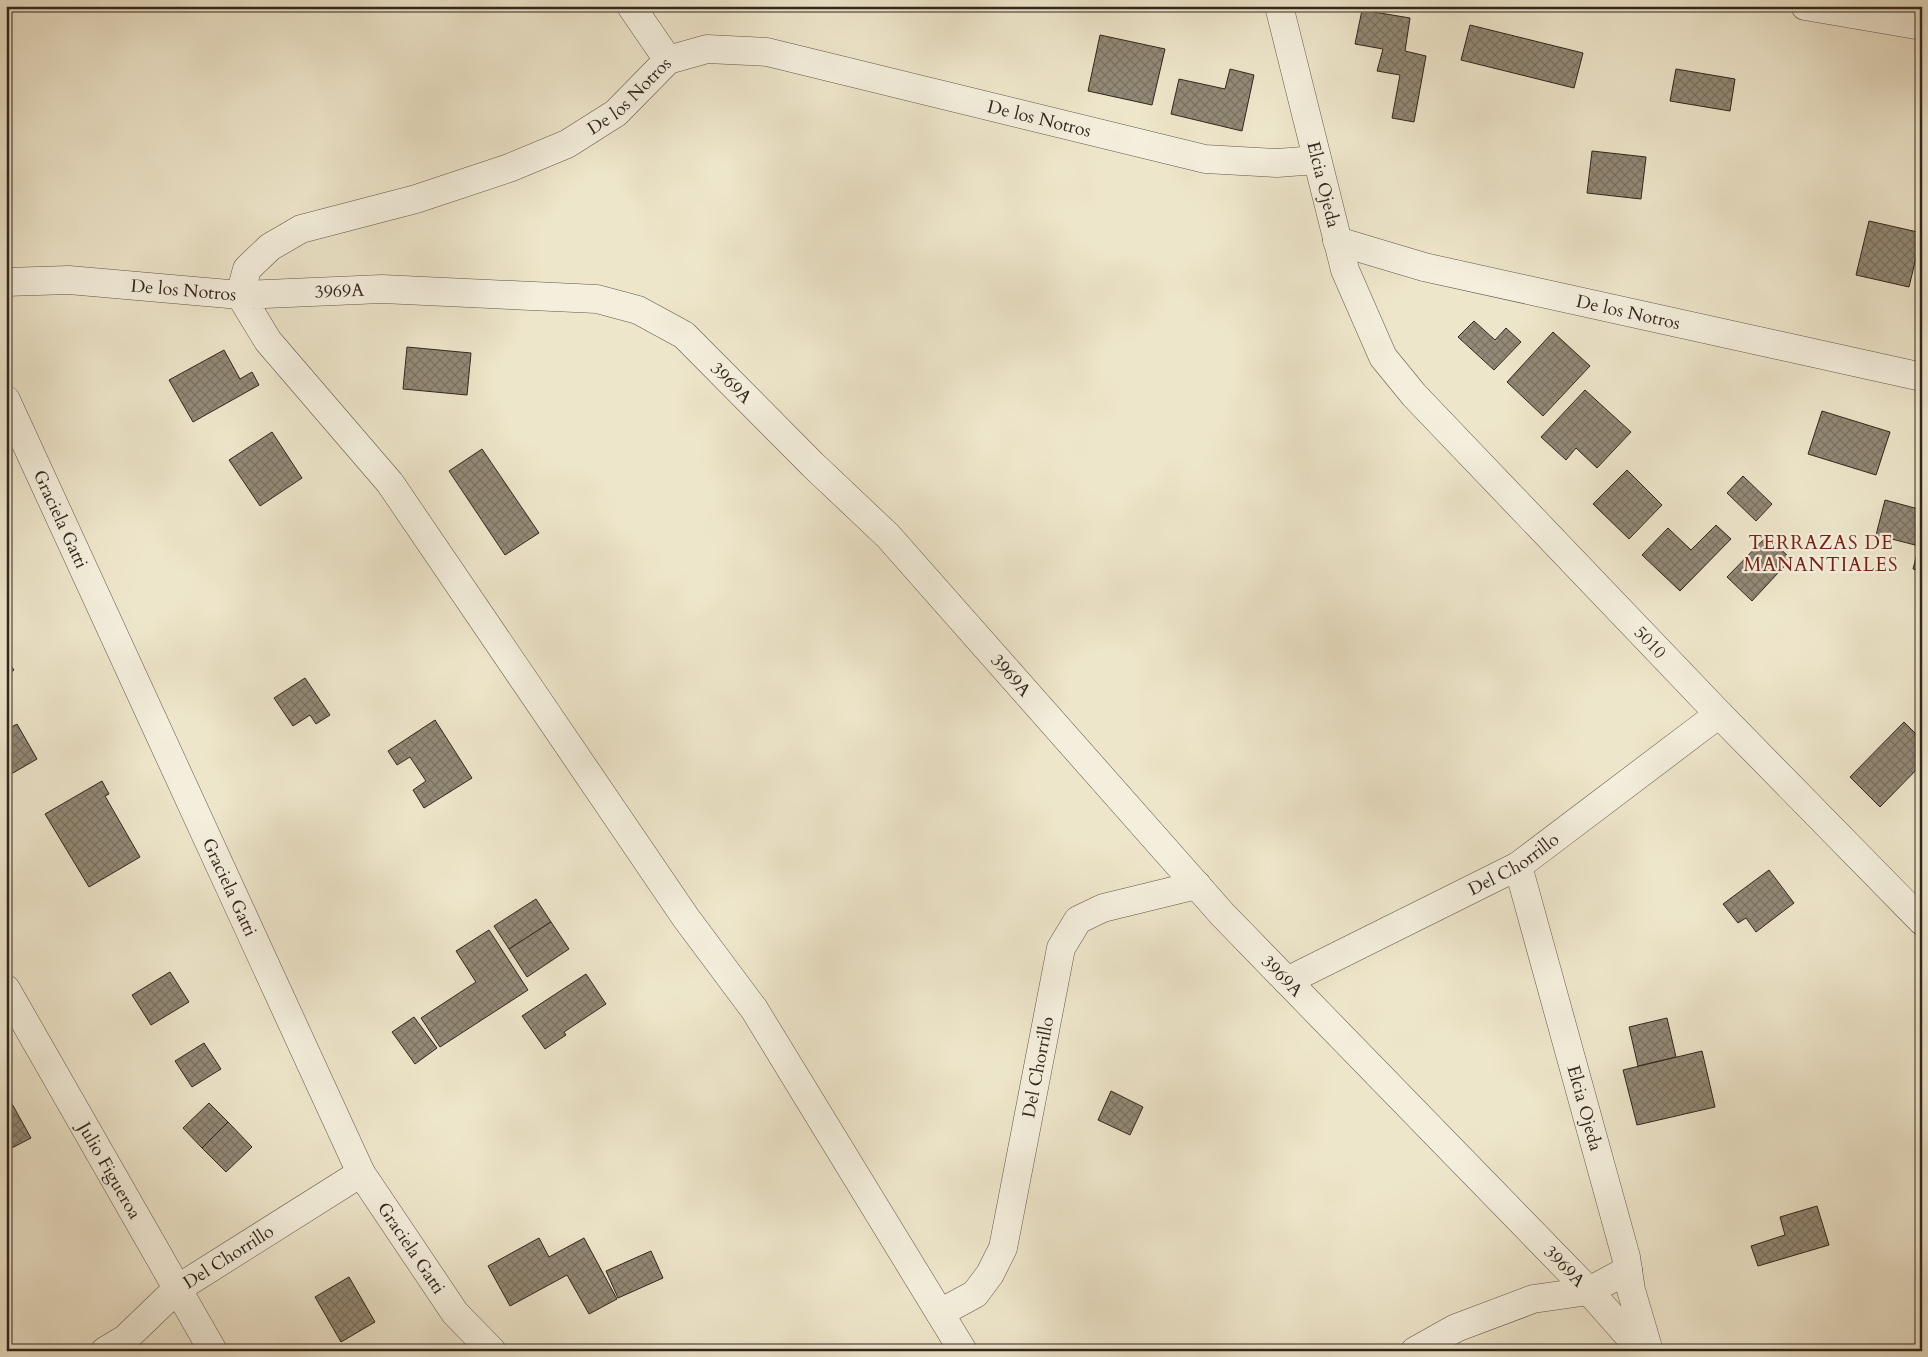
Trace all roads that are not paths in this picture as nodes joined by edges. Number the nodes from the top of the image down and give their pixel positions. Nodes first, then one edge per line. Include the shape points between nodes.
1 (631, 6) edge
2 (1279, 6) edge
3 (1805, 6) edge
4 (1922, 26) edge
5 (668, 60) junction
6 (1317, 160) junction
7 (1337, 242) junction
8 (6, 282) edge
9 (240, 294) junction
10 (1383, 357) joint
11 (1922, 377) edge
12 (6, 400) edge
13 (1719, 714) junction
14 (1518, 866) junction
15 (1197, 885) junction
16 (1922, 921) edge
17 (1287, 981) junction
18 (6, 989) edge
19 (361, 1173) junction
20 (1628, 1270) junction
21 (178, 1289) junction
22 (1589, 1291) junction
23 (940, 1313) junction
24 (105, 1351) edge
25 (213, 1351) edge
26 (492, 1351) edge
27 (963, 1351) edge
28 (1415, 1351) edge
29 (1642, 1351) edge
30 (1649, 1351) edge

1 - 5 street
2 - 6 street, Elcia Ojeda
3 - 4 street
5 - 6 street, De los Notros via 707,49 767,52 1205,159 1277,163
5 - 9 street, De los Notros via 616,113 567,144 509,168 416,199 301,229 270,247 247,269
6 - 7 street, Elcia Ojeda
7 - 10 street, Elcia Ojeda via 1345,270
7 - 11 street, De los Notros via 1424,267
8 - 9 street, De los Notros via 69,280
9 - 15 street, 3969A via 382,289 598,299 638,310 684,335 888,536
9 - 23 street via 268,341 390,483 686,918 754,1009
10 - 13 street, 5010 via 1414,395
12 - 19 street, Graciela Gatti
13 - 14 street, Del Chorrillo
13 - 16 street, 5010
14 - 17 street, Del Chorrillo
14 - 20 street, Elcia Ojeda
15 - 17 street, 3969A
15 - 23 street, Del Chorrillo via 1103,908 1078,920 1062,948 1003,1248 975,1294
17 - 22 street, 3969A
18 - 21 street, Julio Figueroa
19 - 21 street, Del Chorrillo
19 - 26 street, Graciela Gatti via 455,1313
20 - 22 street
20 - 30 street, Elcia Ojeda
21 - 24 street, Del Chorrillo via 125,1339
21 - 25 street, Julio Figueroa
22 - 28 street via 1533,1298 1456,1328
22 - 29 street, 3969A
23 - 27 street

